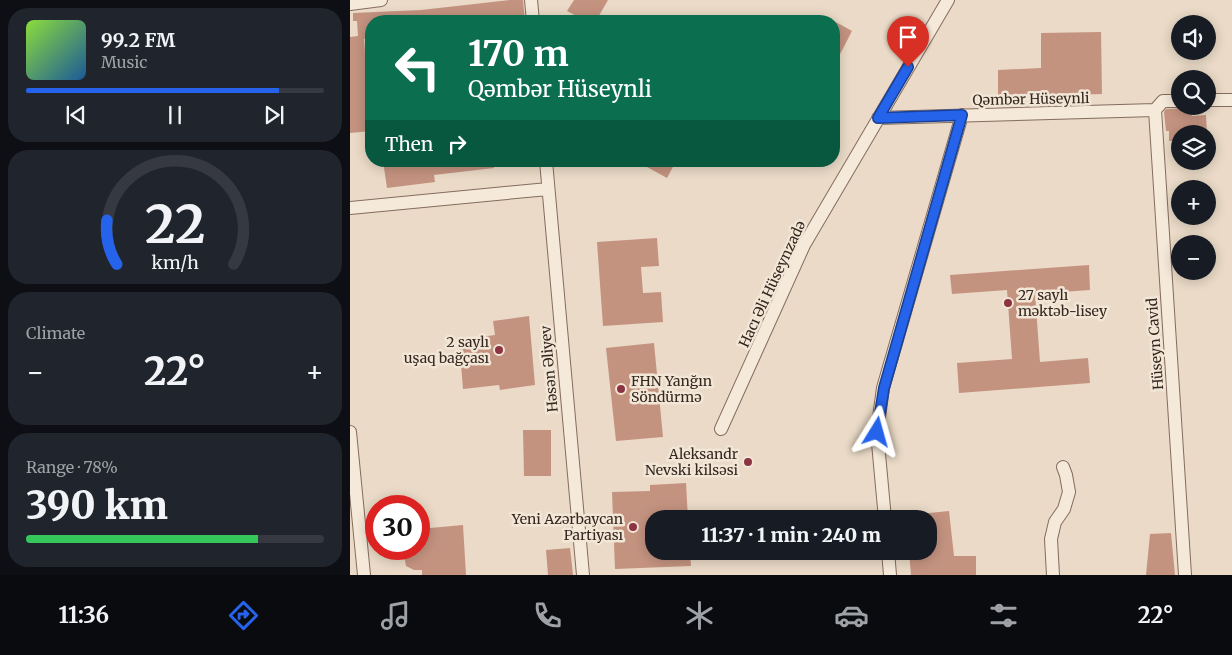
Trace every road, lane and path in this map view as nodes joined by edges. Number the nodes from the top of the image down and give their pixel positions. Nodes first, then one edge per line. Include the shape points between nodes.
1 (381, 0) edge
2 (531, 0) edge
3 (948, 0) edge
4 (350, 4) edge
5 (532, 15) edge
6 (1216, 100) edge
7 (1232, 100) edge
8 (1171, 101) edge
9 (1154, 110) junction
10 (962, 115) junction
11 (878, 118) junction
12 (546, 167) edge
13 (548, 189) junction
14 (350, 208) edge
15 (721, 429) dead end
16 (350, 432) edge
17 (1063, 467) dead end
18 (884, 510) edge
19 (889, 560) edge
20 (364, 575) edge
21 (583, 575) edge
22 (890, 575) edge
23 (1052, 575) edge
24 (1186, 575) edge

1 - 4 street
2 - 5 street
3 - 11 street, Hacı Əli Hüseynzadə
6 - 7 street
8 - 9 street, Qəmbər Hüseynli via 1163,101
9 - 10 street, Qəmbər Hüseynli
9 - 24 street, Hüseyn Cavid
10 - 11 street, Qəmbər Hüseynli
10 - 18 street via 884,388 877,432
11 - 15 street, Hacı Əli Hüseynzadə via 804,245
12 - 13 street, Həsən Əliyev
13 - 14 street
13 - 21 street, Həsən Əliyev
16 - 20 street
17 - 23 street via 1069,492 1051,539
19 - 22 street

